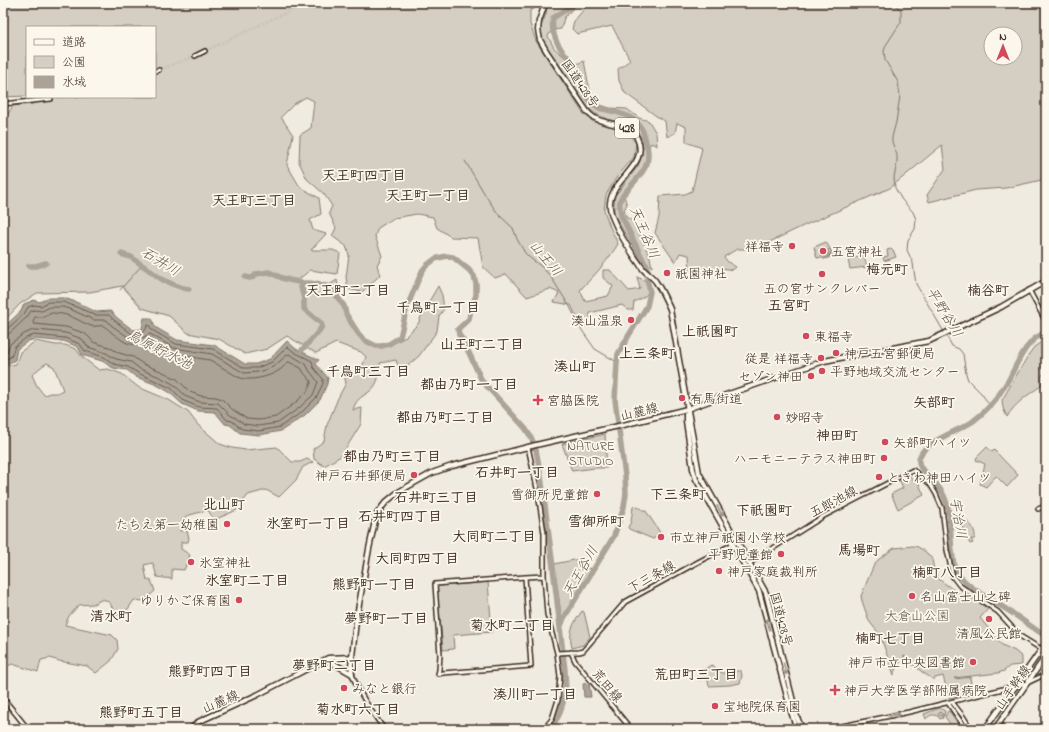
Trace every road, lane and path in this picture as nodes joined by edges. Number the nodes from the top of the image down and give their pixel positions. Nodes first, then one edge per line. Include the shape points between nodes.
1 (545, 4) edge
2 (205, 51) tunnel mouth
3 (195, 56) tunnel mouth
4 (159, 70) dead end
5 (156, 71) edge
6 (51, 99) dead end
7 (3, 104) edge
8 (1046, 281) edge
9 (1030, 290) junction
10 (1046, 322) edge
11 (687, 409) junction
12 (530, 446) junction
13 (1046, 506) edge
14 (1038, 509) dead end
15 (737, 542) junction
16 (732, 544) junction
17 (749, 563) junction
18 (744, 566) junction
19 (544, 576) junction
20 (525, 577) junction
21 (1044, 646) edge
22 (571, 652) junction
23 (1046, 652) edge
24 (559, 653) junction
25 (1046, 656) edge
26 (352, 657) junction
27 (323, 661) junction
28 (352, 674) junction
29 (1046, 674) edge
30 (1027, 683) junction
31 (1015, 686) junction
32 (3, 698) edge
33 (950, 702) junction
34 (28, 729) edge
35 (191, 729) edge
36 (384, 729) edge
37 (544, 729) edge
38 (631, 729) edge
39 (797, 729) edge
40 (802, 729) edge
41 (828, 729) edge
42 (966, 729) edge
43 (971, 729) edge
44 (985, 729) edge
45 (995, 729) edge

1 - 11 main road, 国道428号 / 428 via 539,21 540,40 588,113 598,120 629,129 634,132 639,142 640,151 636,164 618,184 610,203 620,233 646,272 656,281 670,309
2 - 3 street
4 - 5 street
6 - 7 street
8 - 9 main road, 山麓線
9 - 10 street
9 - 11 main road, 山麓線 via 1001,307 929,341 824,361
11 - 12 main road, 山麓線
11 -> 15 main road, 国道428号 / 428 via 699,473
11 - 16 main road, 国道428号 / 428 via 686,421 696,479
12 - 19 street via 544,533
12 - 26 main road, 山麓線 via 434,472 386,502 379,511 372,533
13 - 14 street
15 - 16 street, 下三条線
15 - 17 main road, 国道428号 / 428
16 - 18 main road, 国道428号 / 428
16 - 22 street, 下三条線 via 625,602 583,650
17 - 18 street, 五郎池線
17 - 21 street, 五郎池線 via 824,516 913,470 930,484 942,508 953,577 959,585 998,612 1020,636
17 -> 40 main road, 国道428号 / 428 via 766,593
39 -> 18 main road, 国道428号 / 428 via 758,591
19 - 20 street
19 - 24 street via 547,614
20 - 20 street via 435,584 440,655 438,674 531,666
21 - 23 street
21 - 31 main road, 山手幹線
22 - 24 street, 下三条線
22 - 38 street, 荒田線
24 - 37 street via 558,700 552,719
25 - 30 main road, 山手幹線
26 - 27 main road, 山麓線 via 335,657
26 - 28 main road, 山麓線
27 - 28 main road via 331,662
27 - 35 main road, 山麓線 via 198,722
28 - 36 street via 355,684
29 - 30 street
30 - 31 street
30 - 45 main road, 山手幹線
31 - 33 street
31 - 44 main road, 山手幹線
32 - 34 street
41 -> 33 street
33 - 42 street
33 - 43 street

